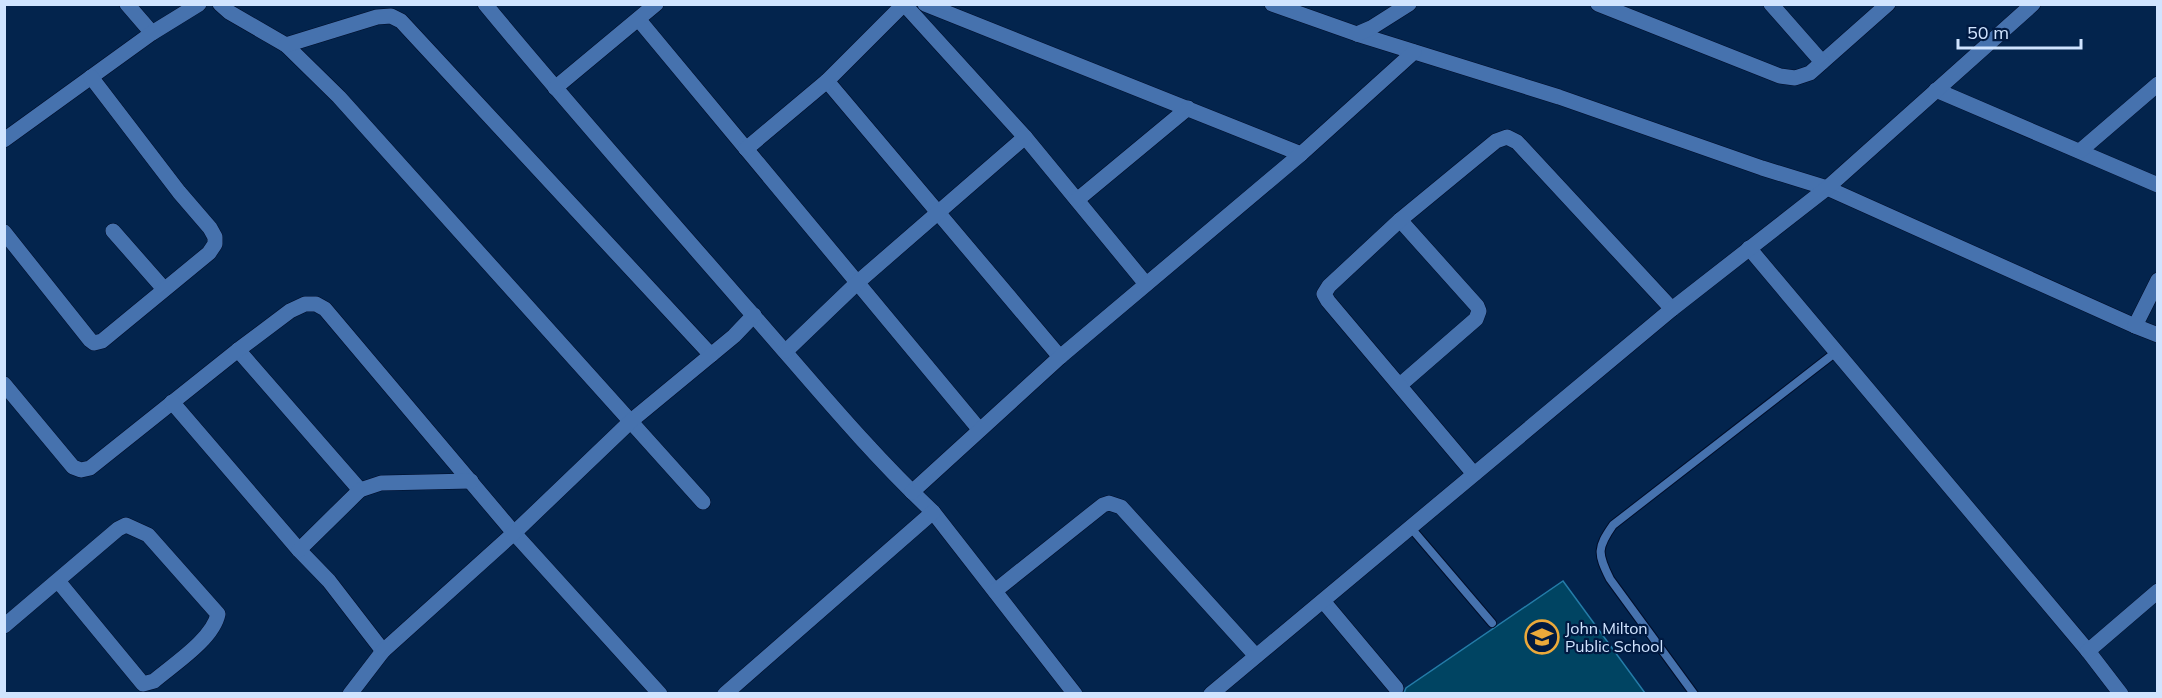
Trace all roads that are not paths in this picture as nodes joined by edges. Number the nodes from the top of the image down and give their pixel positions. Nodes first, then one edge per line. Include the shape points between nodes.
1 (127, 4) edge
2 (199, 4) edge
3 (220, 4) edge
4 (485, 4) edge
5 (656, 4) edge
6 (904, 4) edge
7 (925, 4) edge
8 (1272, 4) edge
9 (1409, 4) edge
10 (1598, 4) edge
11 (1771, 4) edge
12 (1888, 4) edge
13 (2032, 4) edge
14 (639, 20) junction
15 (152, 33) junction
16 (1357, 34) junction
17 (286, 45) junction
18 (1414, 52) junction
19 (1822, 62) junction
20 (92, 77) junction
21 (827, 81) junction
22 (2157, 84) edge
23 (555, 88) junction
24 (1936, 90) junction
25 (1188, 108) junction
26 (1025, 137) junction
27 (4, 140) edge
28 (746, 149) junction
29 (2080, 151) junction
30 (1300, 154) junction
31 (2157, 185) edge
32 (1827, 188) junction
33 (1077, 200) junction
34 (940, 213) junction
35 (1400, 220) junction
36 (113, 231) dead end
37 (4, 232) edge
38 (1749, 248) junction
39 (2157, 280) edge
40 (858, 282) junction
41 (1146, 284) junction
42 (164, 290) junction
43 (1672, 309) junction
44 (754, 315) junction
45 (2135, 326) junction
46 (2157, 335) edge
47 (238, 350) junction
48 (786, 351) junction
49 (1836, 352) junction
50 (711, 356) junction
51 (1060, 357) junction
52 (4, 384) edge
53 (1400, 385) junction
54 (172, 402) junction
55 (631, 421) junction
56 (979, 429) junction
57 (1474, 474) junction
58 (471, 481) junction
59 (360, 490) junction
60 (912, 492) junction
61 (703, 502) dead end
62 (933, 512) junction
63 (1411, 528) junction
64 (514, 533) junction
65 (299, 550) junction
66 (58, 581) junction
67 (995, 591) junction
68 (2157, 591) edge
69 (1323, 601) junction
70 (1492, 623) dead end
71 (4, 626) edge
72 (383, 651) junction
73 (2088, 651) junction
74 (1256, 656) junction
75 (1396, 688) dead end
76 (350, 693) edge
77 (660, 693) edge
78 (725, 693) edge
79 (1075, 693) edge
80 (1211, 693) edge
81 (1695, 693) edge
82 (2121, 693) edge

1 - 15 street
2 - 15 street
3 - 17 street
4 - 23 street
5 - 14 street
6 - 21 street
6 - 26 street
7 - 25 street
8 - 16 street
9 - 16 street
10 - 19 street via 1780,76 1795,78
11 - 19 street
12 - 19 street
13 - 24 street
14 - 23 street
14 - 28 street
15 - 20 street
16 - 18 street
17 - 50 street via 377,17 391,16 401,21
17 - 55 street via 339,97
18 - 30 street
18 - 32 street
20 - 27 street
20 - 42 street via 215,237 209,253
21 - 28 street
21 - 34 street
22 - 29 street
23 - 44 street
24 - 29 street
24 - 32 street
25 - 30 street
25 - 33 street
26 - 33 street
26 - 34 street
28 - 40 street
29 - 31 street
30 - 41 street
32 - 38 street
32 - 45 street
33 - 41 street
34 - 40 street
34 - 51 street
35 - 43 street via 1496,141 1507,137 1517,141
35 - 53 street via 1324,294
35 - 53 street via 1479,311 1476,319
36 - 42 street
37 - 42 street via 94,343 102,341
38 - 43 street
38 - 49 street
39 - 45 street
40 - 48 street
40 - 56 street
41 - 51 street
43 - 57 street
44 - 48 street
44 - 50 street
45 - 46 street
47 - 54 street
47 - 58 street via 290,311 306,304 325,309
47 - 59 street
48 - 60 street
49 - 73 street
49 - 81 lane via 1613,525 1601,542 1600,560 1610,579
50 - 55 street
51 - 56 street
52 - 54 street via 73,467 81,470 90,468
53 - 57 street
54 - 65 street
55 - 61 street
55 - 64 street
56 - 60 street
57 - 63 street
58 - 59 street via 381,483
58 - 64 street
59 - 65 street
60 - 62 street
62 - 67 street
62 - 78 street
63 - 69 street
63 - 70 lane
64 - 72 street
64 - 77 street
65 - 72 street via 330,581
66 - 66 street via 143,684 154,681 216,625 218,614 148,535 126,525
66 - 71 street
67 - 74 street via 1103,505 1114,504 1121,507
67 - 79 street
68 - 73 street
69 - 74 street
69 - 75 street
72 - 76 street
73 - 82 street
74 - 80 street

